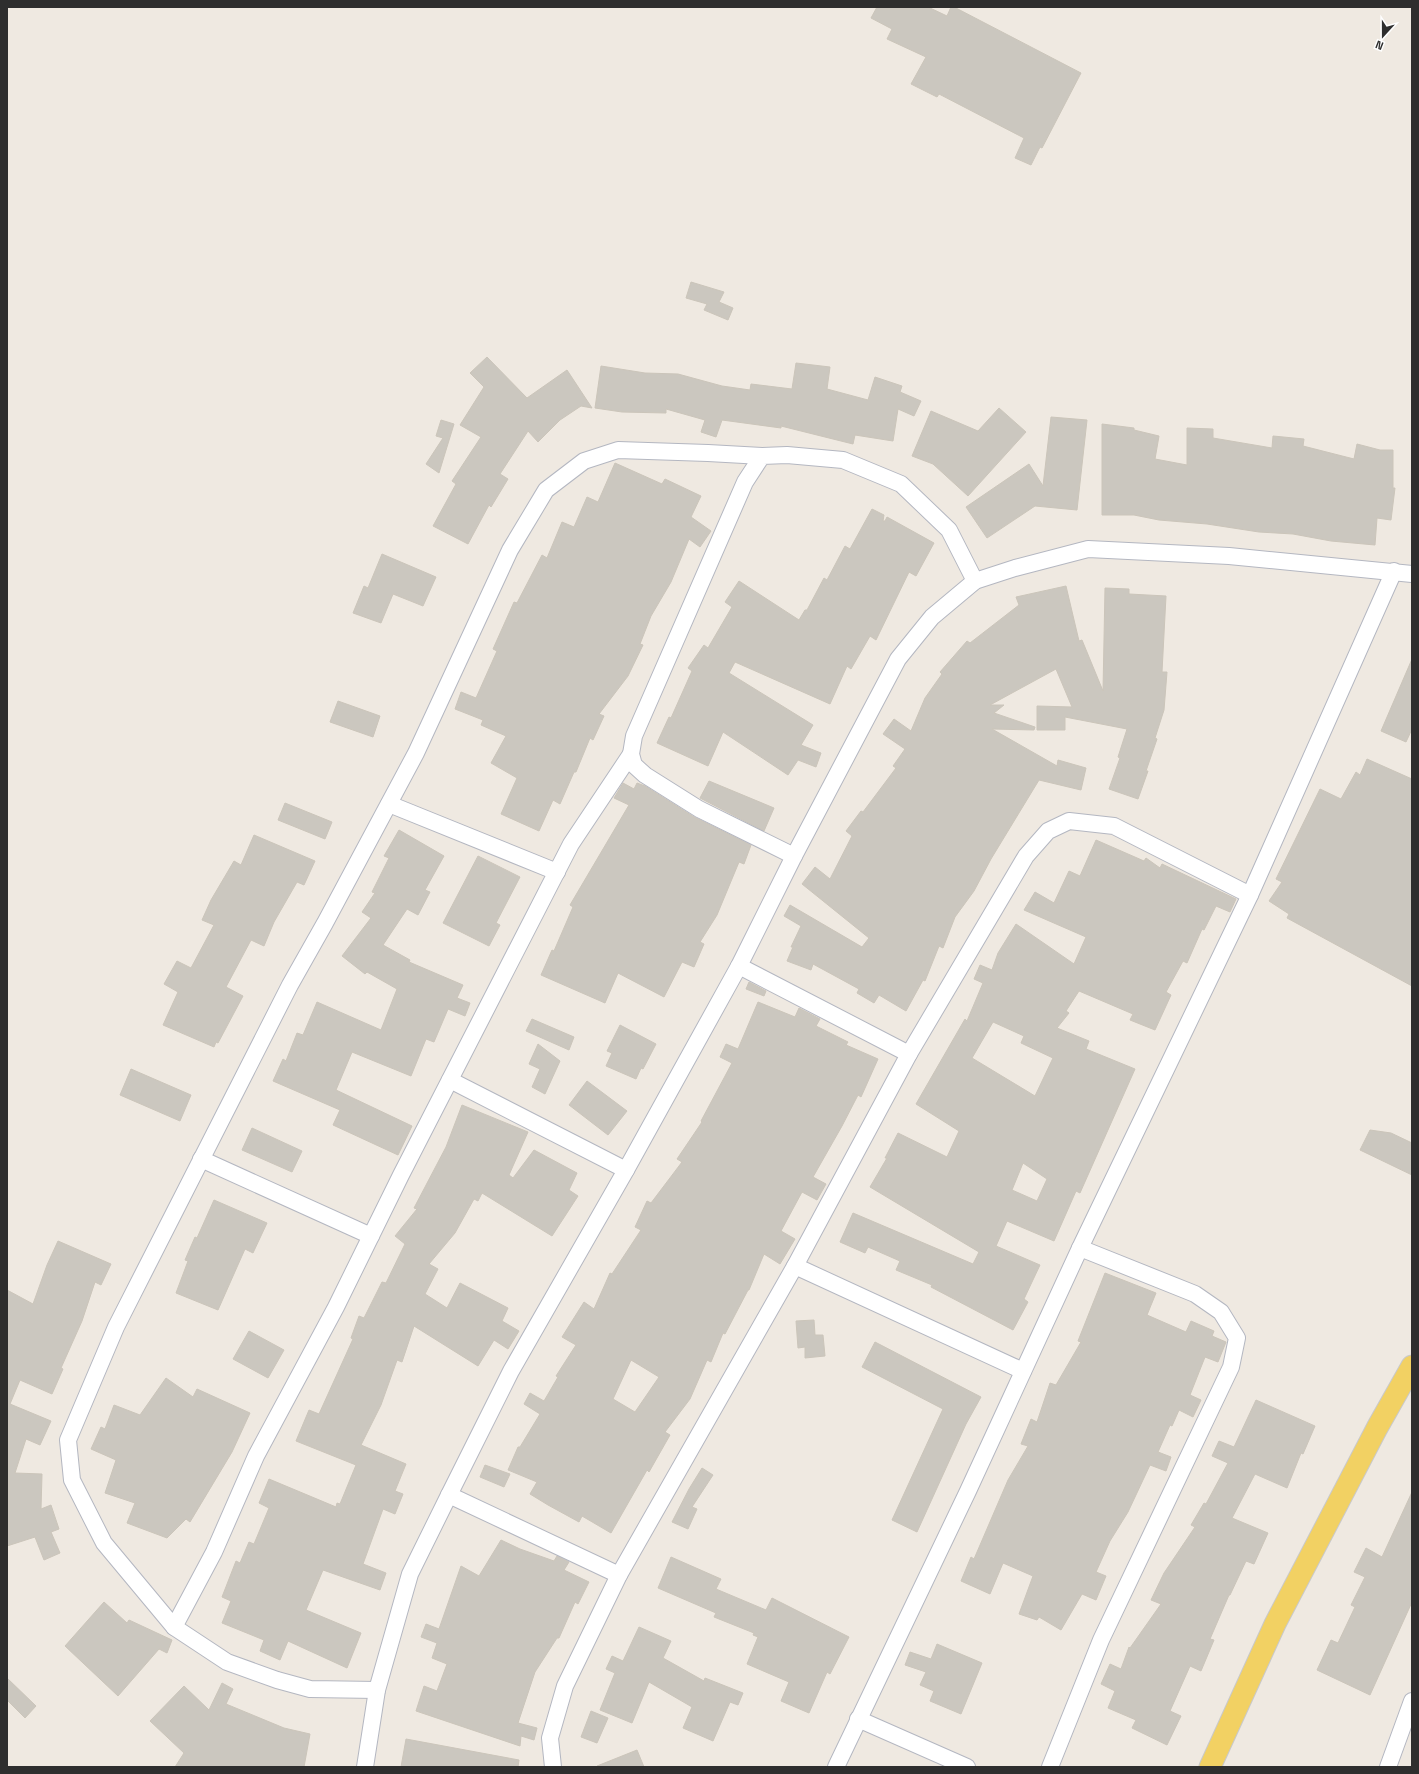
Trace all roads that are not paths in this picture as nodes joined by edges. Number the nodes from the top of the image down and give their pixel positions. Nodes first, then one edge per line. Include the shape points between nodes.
1 (762, 456) junction
2 (1394, 571) junction
3 (1412, 574) edge
4 (975, 581) junction
5 (631, 754) junction
6 (389, 804) junction
7 (794, 856) junction
8 (557, 872) junction
9 (1250, 895) junction
10 (739, 966) junction
11 (909, 1054) junction
12 (450, 1080) junction
13 (201, 1159) junction
14 (626, 1170) junction
15 (371, 1236) junction
16 (1080, 1248) junction
17 (794, 1266) junction
18 (1412, 1366) edge
19 (1023, 1371) junction
20 (449, 1495) junction
21 (619, 1575) junction
22 (174, 1627) junction
23 (377, 1690) junction
24 (1410, 1710) edge
25 (858, 1719) junction
26 (365, 1767) edge
27 (553, 1767) edge
28 (836, 1767) edge
29 (967, 1767) edge
30 (1050, 1767) edge
31 (1210, 1767) edge
32 (1388, 1767) edge

1 - 4 street via 787,455 843,460 901,484 949,530
1 - 5 street via 742,489 634,736
1 - 6 street via 618,450 584,461 546,490 510,550 416,753
2 - 3 street
2 - 4 street via 1229,556 1088,549
2 - 9 street
4 - 7 street via 932,617 898,659
5 - 7 street via 634,765 645,775 699,808
5 - 8 street via 571,844
6 - 8 street
6 - 13 street via 290,985
7 - 10 street
8 - 12 street
9 - 11 street via 1114,826 1070,821 1048,832 1026,856
9 - 16 street
10 - 11 street
10 - 14 street
11 - 17 street
12 - 14 street
12 - 15 street
13 - 15 street
13 - 22 street via 116,1327 68,1440 72,1480 104,1543
14 - 20 street via 511,1371
15 - 22 street via 256,1456 214,1552
16 - 19 street
16 - 30 street via 1195,1294 1221,1312 1237,1338 1231,1367 1101,1640
17 - 19 street
17 - 21 street
18 - 31 main road via 1275,1624
19 - 25 street
20 - 21 street
20 - 23 street via 410,1574
21 - 27 street via 565,1686 550,1738
22 - 23 street via 226,1662 277,1680 310,1689
23 - 26 street
24 - 32 street
25 - 28 street
25 - 29 street

